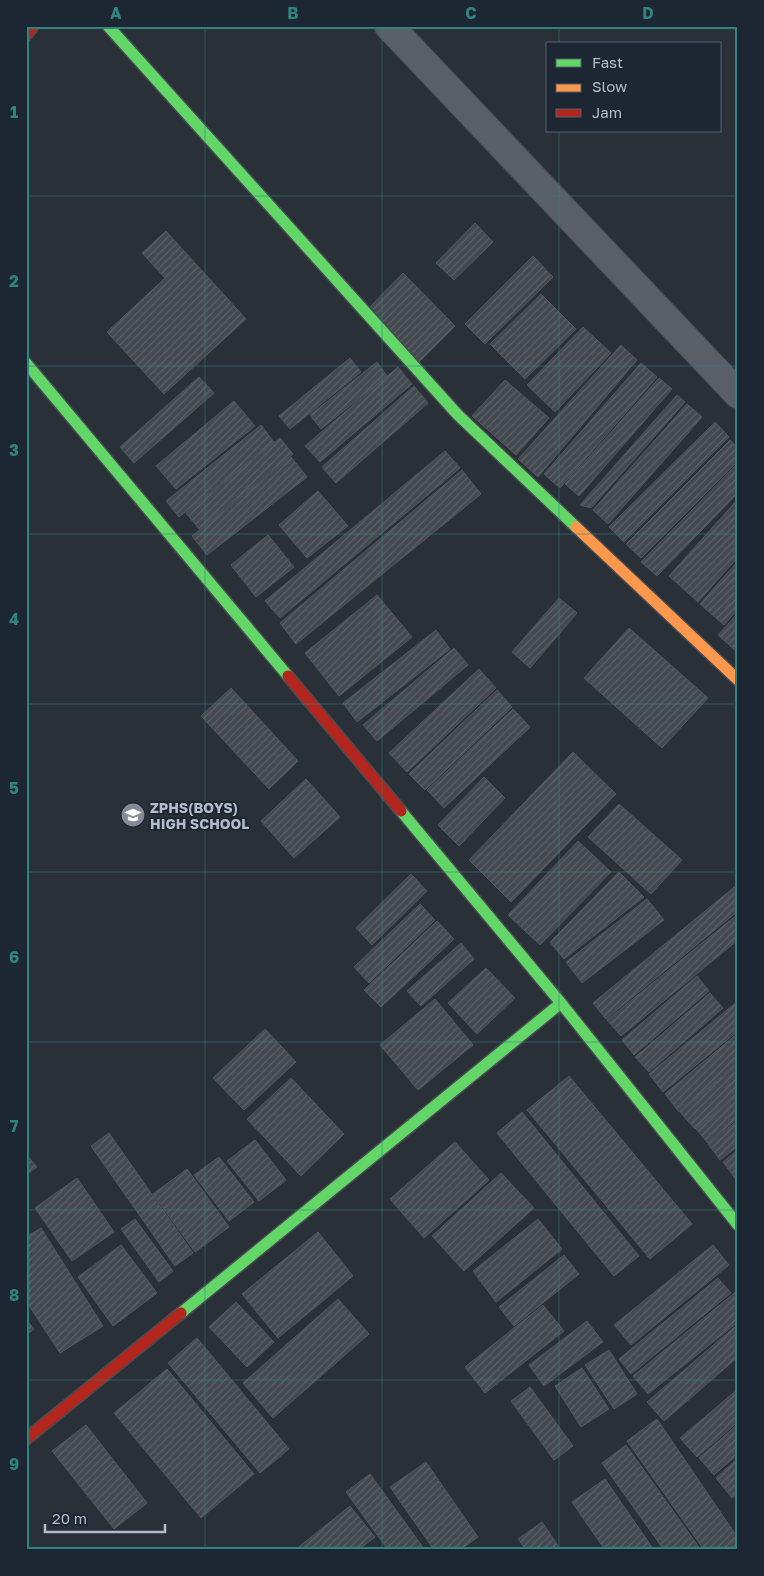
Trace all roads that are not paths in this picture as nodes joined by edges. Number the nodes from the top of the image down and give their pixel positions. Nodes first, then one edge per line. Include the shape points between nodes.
1 (33, 26) edge
2 (108, 26) edge
3 (389, 26) edge
4 (26, 35) edge
5 (26, 363) edge
6 (738, 394) edge
7 (738, 680) edge
8 (561, 1003) junction
9 (738, 1225) edge
10 (26, 1439) edge

1 - 4 street
2 - 7 street via 458,415
3 - 6 street
5 - 8 street
8 - 9 street
8 - 10 street

